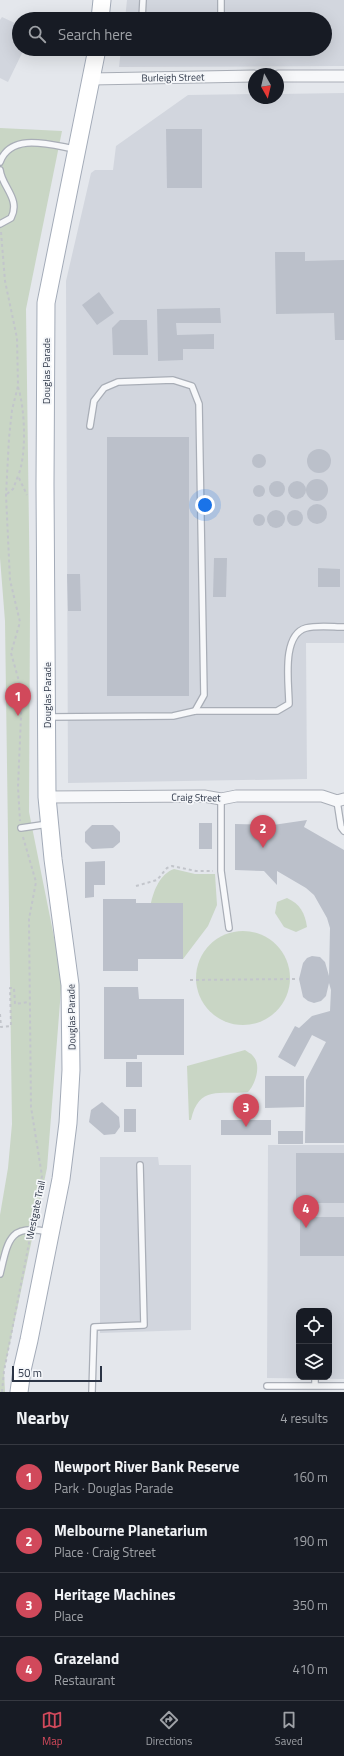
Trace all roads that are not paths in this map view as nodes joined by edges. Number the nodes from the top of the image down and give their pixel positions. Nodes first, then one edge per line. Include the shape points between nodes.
1 (102, 0) edge
2 (143, 0) edge
3 (221, 0) edge
4 (101, 12) edge
5 (142, 12) edge
6 (221, 12) edge
7 (95, 56) edge
8 (248, 76) edge
9 (284, 76) edge
10 (344, 76) edge
11 (91, 79) junction
12 (76, 149) junction
13 (0, 162) edge
14 (0, 170) edge
15 (0, 224) edge
16 (90, 426) dead end
17 (344, 627) edge
18 (195, 711) junction
19 (47, 717) junction
20 (47, 797) junction
21 (221, 799) junction
22 (340, 800) edge
23 (48, 824) junction
24 (21, 828) road end
25 (344, 831) edge
26 (229, 928) dead end
27 (140, 1166) dead end
28 (51, 1232) junction
29 (0, 1274) edge
30 (29, 1340) junction
31 (315, 1380) edge
32 (315, 1385) junction
33 (267, 1386) dead end
34 (344, 1386) edge
35 (19, 1392) edge
36 (30, 1392) edge
37 (92, 1392) edge

1 - 4 main road
2 - 5 lane
3 - 6 lane
7 - 11 main road, Douglas Parade
8 - 11 street, Burleigh Street
9 - 10 street
11 - 12 main road, Douglas Parade
12 - 13 lane via 21,143 6,150
12 - 19 main road, Douglas Parade via 46,303
14 - 15 lane via 14,207 11,218
16 - 18 lane via 94,401 104,388 118,382 173,380 192,386 199,404 204,696
17 - 18 lane via 306,628 293,636 288,650 289,704 277,711
18 - 19 lane via 173,716
19 - 20 main road, Douglas Parade
20 - 21 street, Craig Street via 204,796
20 - 23 main road, Douglas Parade
21 - 22 street, Craig Street via 236,796 322,796
21 - 26 lane via 221,871
22 - 25 lane via 341,827
23 - 24 lane
23 - 28 main road, Douglas Parade via 69,977 72,1030 68,1123
27 - 37 lane via 144,1325 94,1327
28 - 29 lane via 32,1228 22,1230 6,1248
28 - 30 main road, Douglas Parade
30 - 35 main road, Douglas Parade
30 - 36 main road, Douglas Parade
31 - 32 lane
32 - 33 lane
32 - 34 lane

